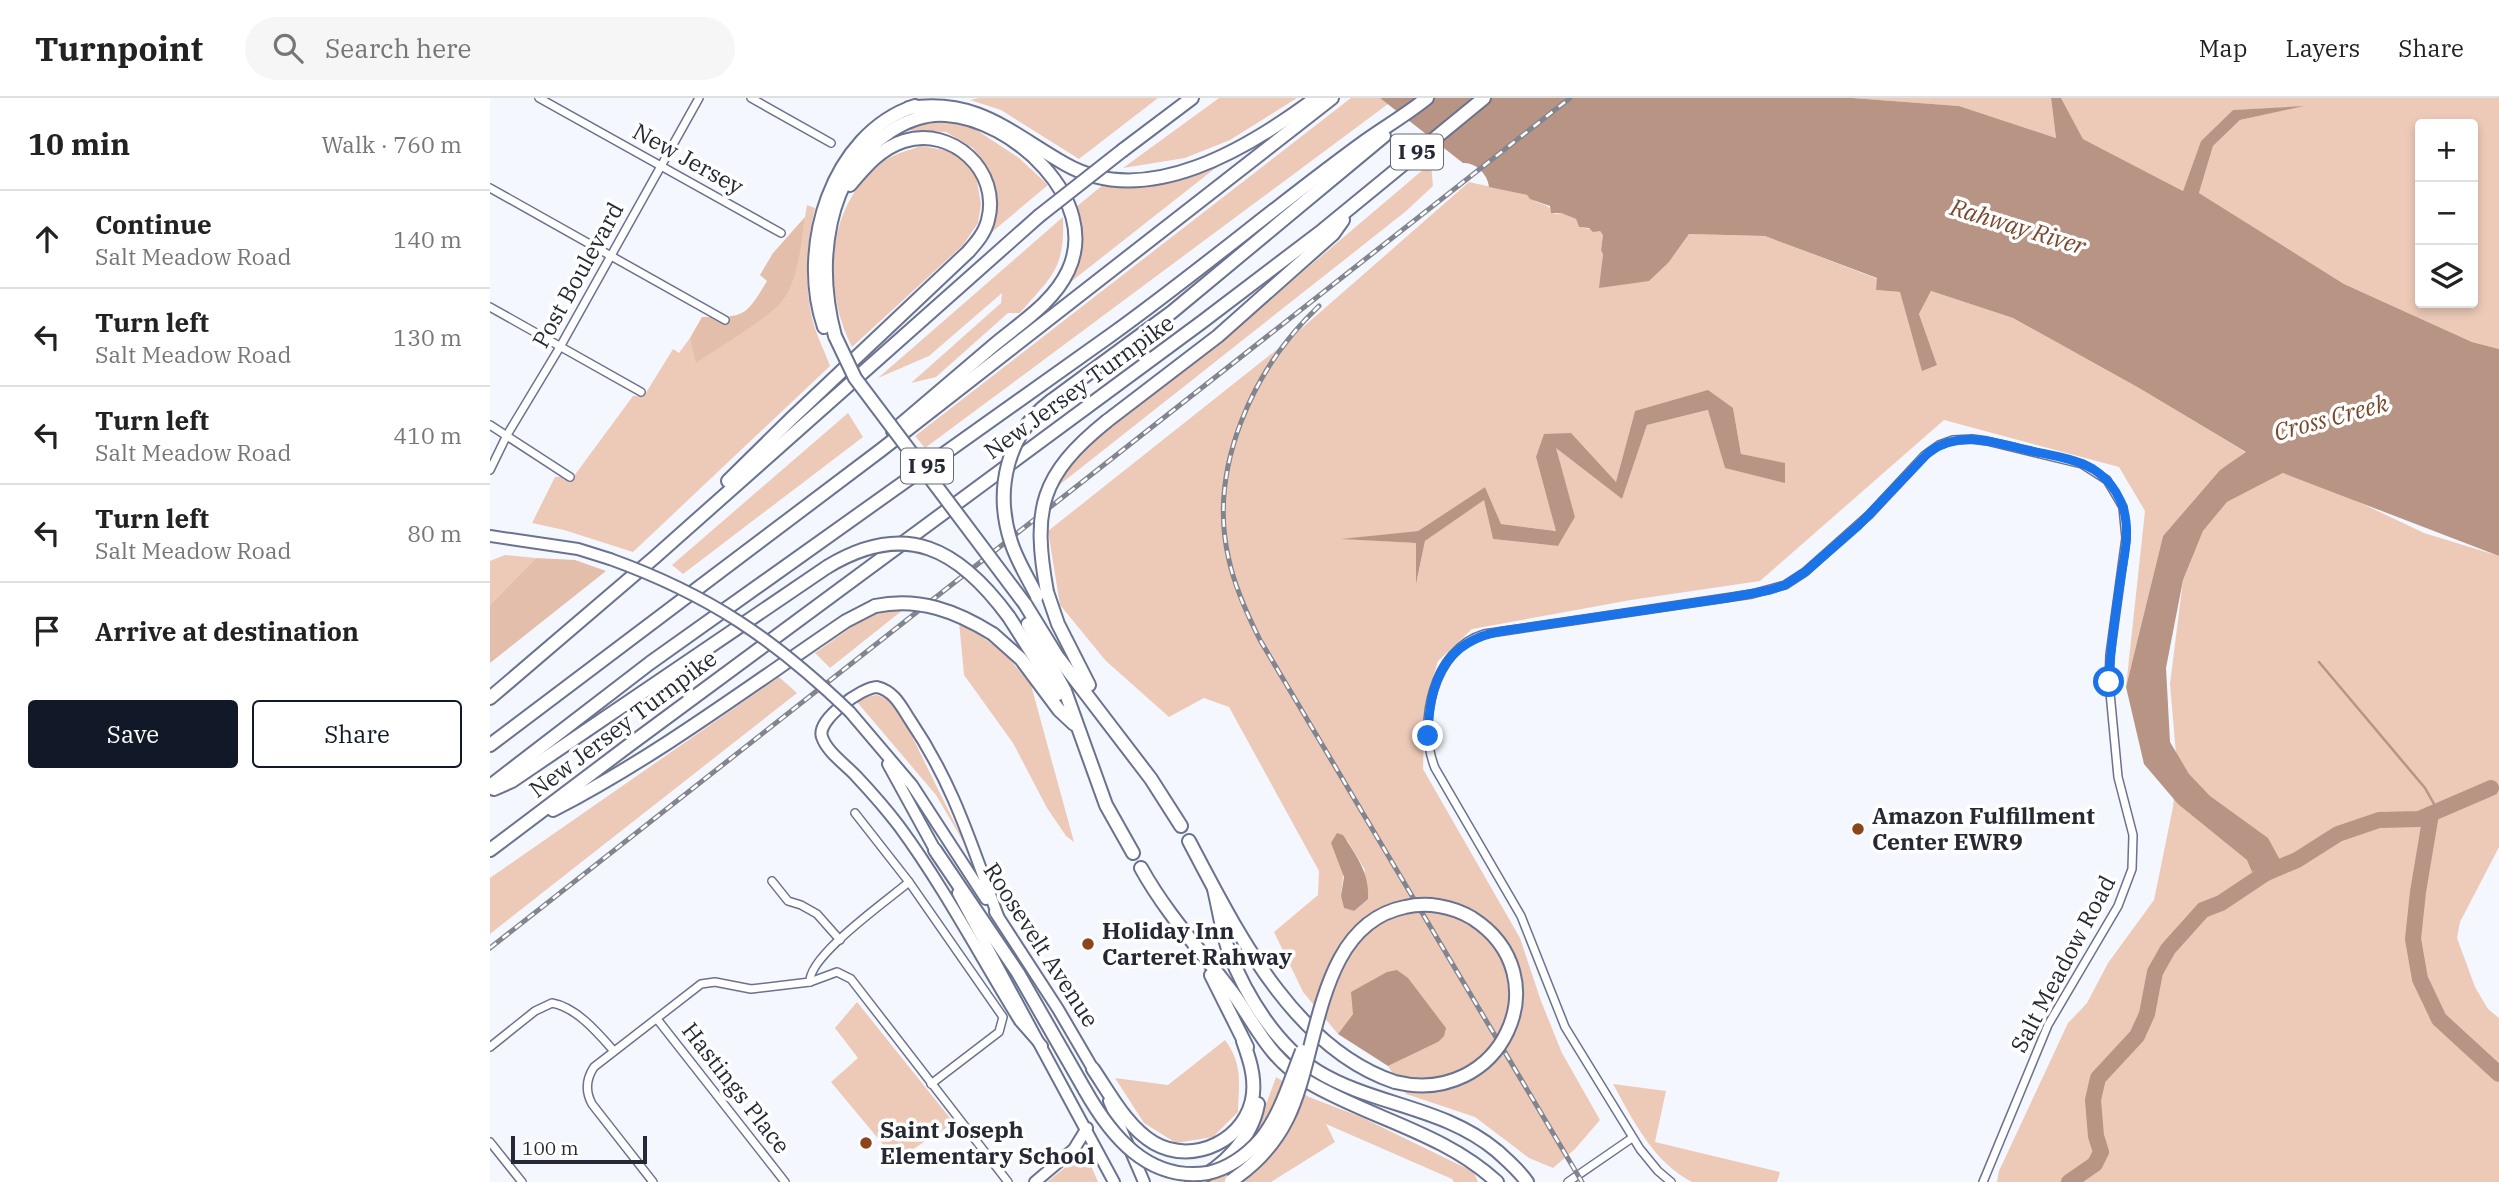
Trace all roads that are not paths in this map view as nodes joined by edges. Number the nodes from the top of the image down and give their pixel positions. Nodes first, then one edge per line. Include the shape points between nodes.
1 (539, 98) edge
2 (699, 98) edge
3 (751, 98) edge
4 (942, 98) edge
5 (1192, 98) edge
6 (1427, 98) edge
7 (1483, 98) edge
8 (1321, 100) edge
9 (909, 108) junction
10 (831, 143) dead end
11 (1367, 146) junction
12 (660, 165) junction
13 (490, 188) edge
14 (831, 219) junction
15 (1328, 232) junction
16 (781, 233) dead end
17 (611, 257) junction
18 (490, 307) edge
19 (725, 320) dead end
20 (832, 339) junction
21 (561, 347) junction
22 (640, 392) dead end
23 (490, 425) edge
24 (507, 435) junction
25 (490, 470) edge
26 (570, 477) dead end
27 (795, 516) junction
28 (490, 536) edge
29 (654, 557) junction
30 (1042, 594) junction
31 (1018, 610) junction
32 (490, 698) edge
33 (1111, 724) junction
34 (1077, 728) junction
35 (490, 745) edge
36 (878, 746) junction
37 (490, 788) edge
38 (855, 813) dead end
39 (528, 823) junction
40 (1181, 827) dead end
41 (1188, 841) dead end
42 (490, 850) edge
43 (935, 850) junction
44 (1133, 853) dead end
45 (1141, 868) dead end
46 (772, 881) dead end
47 (909, 882) junction
48 (1214, 889) junction
49 (998, 916) junction
50 (840, 940) junction
51 (1201, 953) junction
52 (810, 982) junction
53 (1324, 996) junction
54 (657, 1019) junction
55 (1243, 1041) junction
56 (1042, 1046) junction
57 (490, 1047) edge
58 (613, 1051) junction
59 (1093, 1069) junction
60 (931, 1084) junction
61 (1087, 1128) junction
62 (1632, 1138) junction
63 (490, 1142) edge
64 (522, 1182) edge
65 (653, 1182) edge
66 (785, 1182) edge
67 (1008, 1182) edge
68 (1035, 1182) edge
69 (1114, 1182) edge
70 (1144, 1182) edge
71 (1192, 1182) edge
72 (1230, 1182) edge
73 (1496, 1182) edge
74 (1527, 1182) edge
75 (1568, 1182) edge
76 (1671, 1182) edge
77 (1983, 1182) edge

1 - 12 street, New Jersey
2 - 12 street, Post Boulevard
3 - 10 street
4 - 9 highway
5 - 29 highway, bridge via 1039,216
6 - 11 highway, New Jersey Turnpike / I 95
7 - 15 highway, I 95 via 1351,207
8 - 9 highway via 1222,157 1168,175 1128,180 1107,179 1067,166 979,113 944,105
8 - 27 highway, I 95 via 1047,323
9 - 20 highway via 859,143 838,176 823,215 816,279 822,320
11 - 30 highway, bridge via 1155,326 1051,401 1022,429 1010,457 1004,490 1007,526 1011,543
11 - 37 highway, New Jersey Turnpike / I 95 via 660,656
12 - 16 street, New Jersey
12 - 17 street, Post Boulevard
13 - 17 street
14 - 20 highway via 825,279
14 - 27 highway via 846,180 866,151 896,127 944,114 977,122 1041,165 1065,194 1076,243 1068,272 1050,298
14 - 29 highway via 850,185 873,159 916,138 946,142 970,156 989,192 988,220 977,242
15 - 30 highway, bridge via 1244,314 1073,450 1055,475 1043,507
15 - 39 highway, New Jersey Turnpike / I 95
17 - 19 street
17 - 21 street, Post Boulevard
18 - 21 street
20 - 31 highway via 838,363 863,403
21 - 22 street
21 - 24 street, Post Boulevard
23 - 24 street
24 - 25 street, Post Boulevard
24 - 26 street
27 - 35 highway, I 95
28 - 36 main road, Roosevelt Avenue, bridge via 578,549 610,559 668,582 734,617 794,661 850,712
29 - 32 highway
30 - 33 highway
31 - 33 highway
31 - 34 highway
31 - 37 highway, bridge via 995,598 965,568 944,555 903,543 870,546 827,567 512,781
33 - 40 highway
34 - 39 highway, bridge via 1021,659 993,634 962,616 927,604 875,606 587,793
34 - 44 highway via 1106,805
36 - 43 main road, Roosevelt Avenue
36 - 49 main road, Roosevelt Avenue via 912,785
38 - 47 street
39 - 42 highway, New Jersey Turnpike / I 95
41 - 48 highway
43 - 53 highway, bridge via 1018,973 1112,1132 1144,1161 1164,1171 1202,1174 1246,1154 1270,1126
43 - 56 main road, Roosevelt Avenue
45 - 51 highway via 1170,916
46 - 50 street via 788,901 817,914
47 - 50 street
47 - 60 street via 1003,1017 999,1032
48 - 53 highway, bridge via 1280,993 1308,1027 1344,1058 1395,1082 1418,1086 1448,1083 1482,1065 1502,1043 1512,1017 1515,986 1494,936 1448,907 1415,905 1376,919 1354,939
48 - 74 highway via 1233,961 1265,1020 1294,1053 1342,1084 1463,1128 1504,1157
49 - 56 main road via 958,807 927,745 890,692 877,687 863,691 824,724 824,741 909,840 1020,1021
49 - 59 main road, Roosevelt Avenue
50 - 52 street via 814,967
51 - 55 highway
51 - 73 highway via 1264,1041 1297,1074 1446,1145
52 - 54 street via 751,989 707,982
52 - 60 street via 832,973 846,975
53 - 72 highway, bridge via 1287,1119 1260,1158
54 - 58 street
54 - 66 street, Hastings Place
55 - 59 highway via 1253,1084 1248,1112 1231,1135 1199,1150 1179,1151 1151,1141
55 - 71 highway via 1260,1081 1254,1120 1230,1154
56 - 61 main road, Roosevelt Avenue
57 - 58 street via 541,1006 552,1003 591,1026
58 - 65 street via 591,1070 587,1094
59 - 70 main road, Roosevelt Avenue
60 - 67 street
61 - 68 main road via 1074,1149
61 - 69 main road, Roosevelt Avenue
62 - 75 street
62 - 76 street, Salt Meadow Road
62 - 77 street, Salt Meadow Road via 1565,1027 1521,916 1432,761 1429,722 1441,671 1458,648 1484,634 1785,585 1859,525 1929,452 1949,441 1972,439 2089,467 2107,480 2123,508 2126,538 2109,696 2118,777 2134,844 2125,892 2048,1025
63 - 64 street

